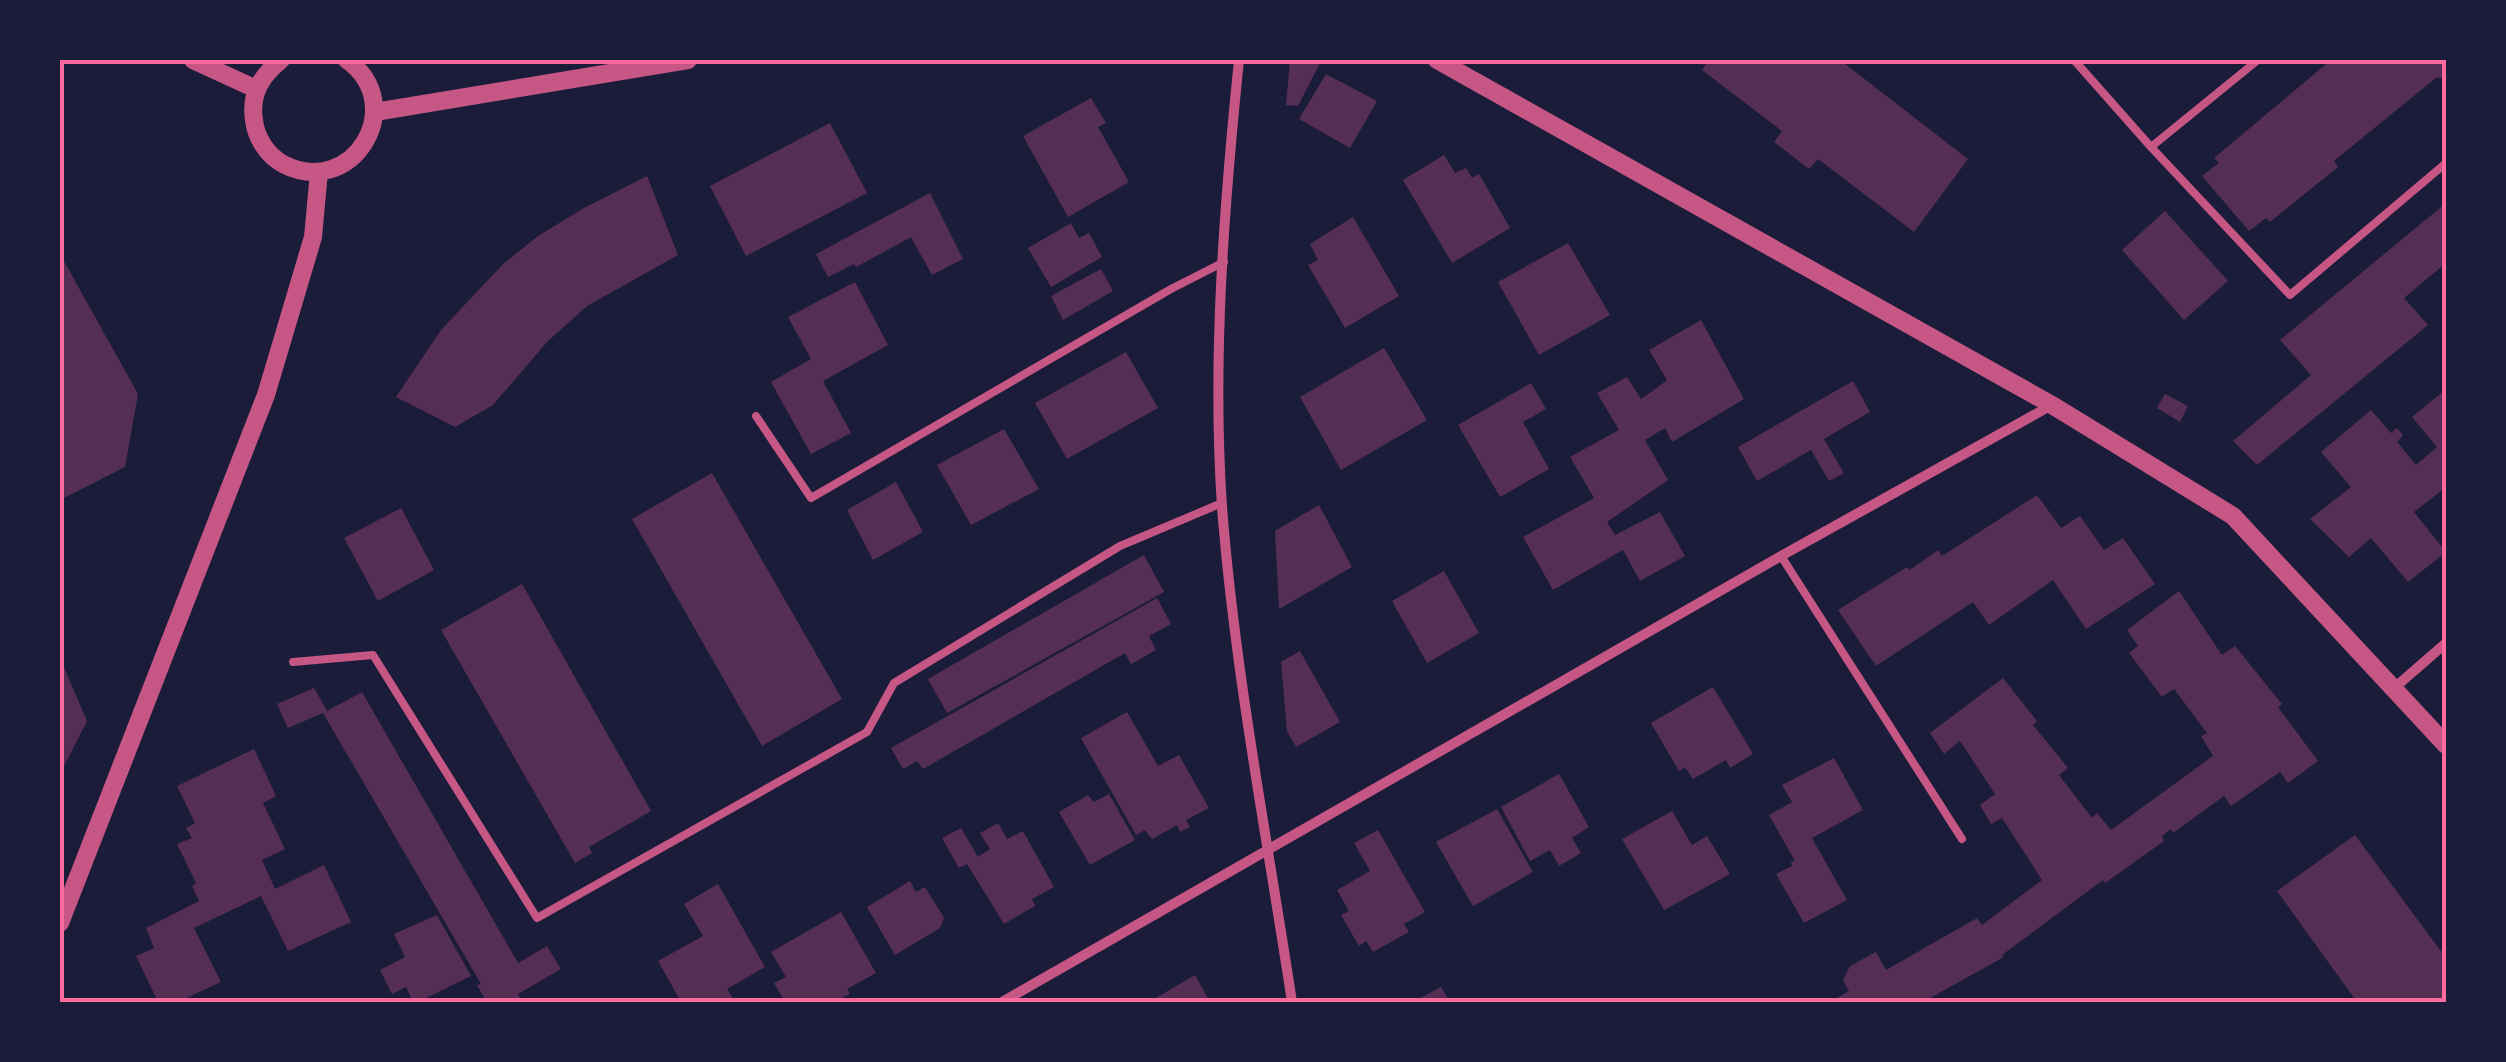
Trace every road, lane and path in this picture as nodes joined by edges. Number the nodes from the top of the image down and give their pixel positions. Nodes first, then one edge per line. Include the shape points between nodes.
1 (193, 60) edge
2 (281, 60) edge
3 (347, 60) edge
4 (688, 60) edge
5 (1239, 60) edge
6 (1436, 60) edge
7 (2074, 60) edge
8 (2258, 60) edge
9 (256, 90) junction
10 (375, 112) junction
11 (2151, 147) junction
12 (2446, 164) edge
13 (319, 172) junction
14 (1224, 262) junction
15 (2052, 405) junction
16 (756, 416) dead end
17 (1222, 502) junction
18 (1781, 556) junction
19 (2446, 643) edge
20 (293, 662) dead end
21 (2393, 689) junction
22 (2446, 745) edge
23 (1962, 840) dead end
24 (1269, 850) junction
25 (60, 923) edge
26 (1002, 1002) edge
27 (1292, 1002) edge

1 - 9 street
2 - 9 street
3 - 10 street via 366,80
4 - 10 street
5 - 14 street
6 - 15 street
7 - 11 lane
8 - 11 lane
9 - 13 street via 252,109 264,148 279,162
10 - 13 street via 351,159
11 - 12 lane via 2290,295
13 - 25 street via 313,237 266,396
14 - 16 lane via 811,498
14 - 17 street
15 - 18 street
15 - 21 street via 2233,516
17 - 20 lane via 1120,546 894,683 867,732 538,918 372,655
17 - 24 street via 1235,652
18 - 23 lane
18 - 24 street
19 - 21 street
21 - 22 street
24 - 26 street
24 - 27 street

